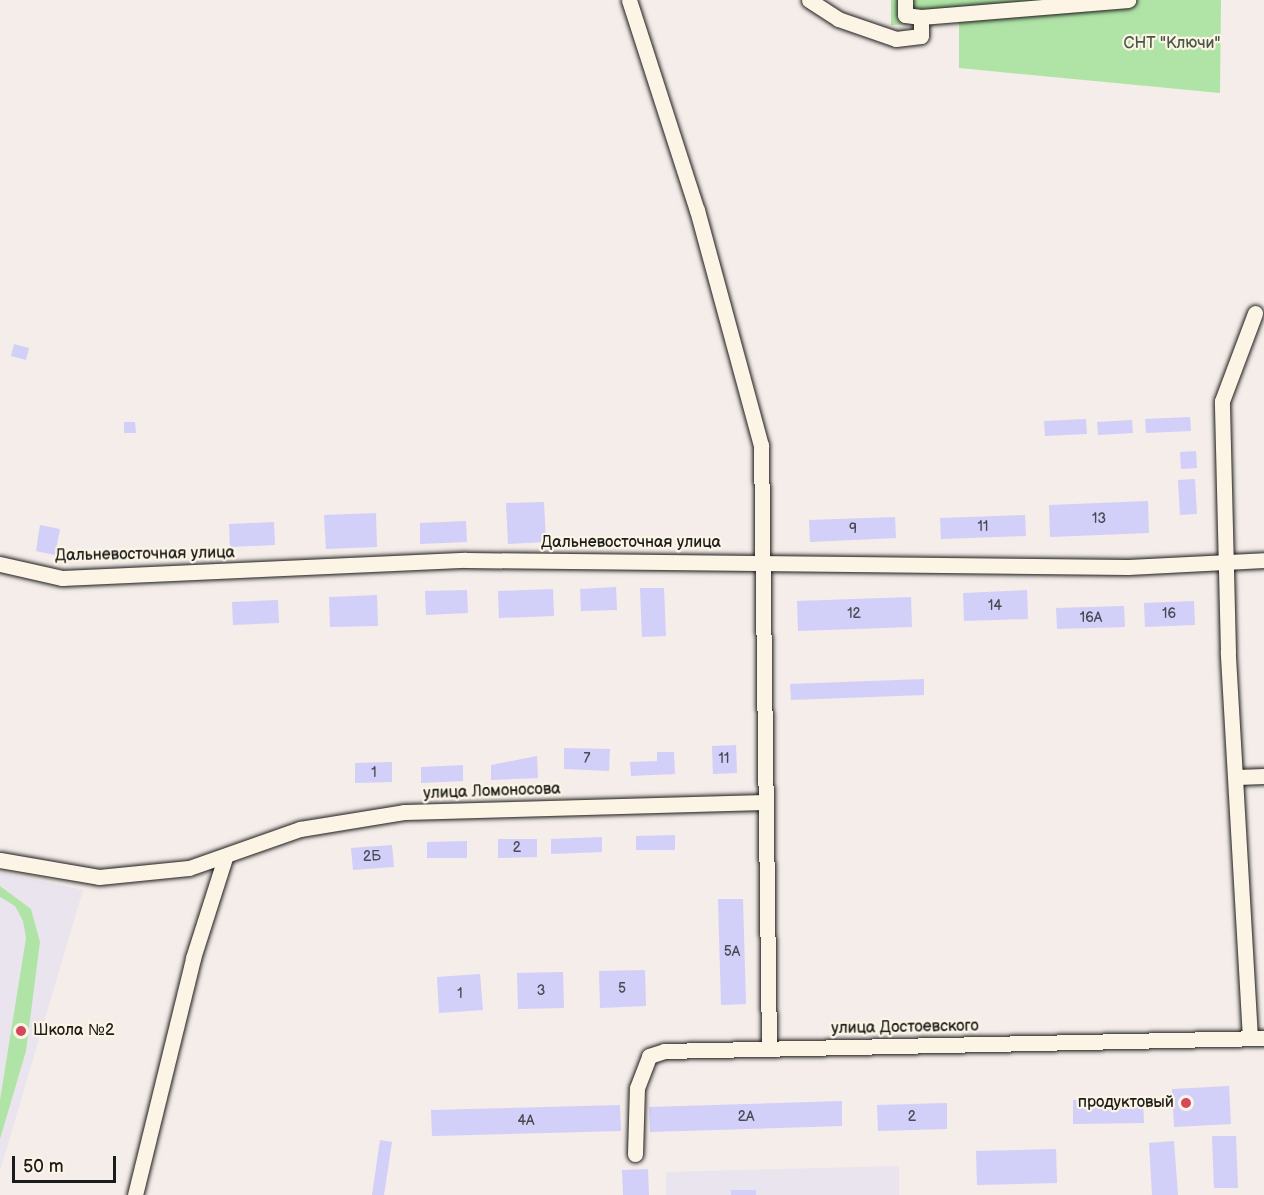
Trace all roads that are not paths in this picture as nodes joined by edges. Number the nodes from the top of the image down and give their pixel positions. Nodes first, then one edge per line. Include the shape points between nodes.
1 (629, 0) edge
2 (809, 0) edge
3 (905, 0) edge
4 (1128, 0) edge
5 (1105, 1) edge
6 (1006, 5) edge
7 (921, 17) junction
8 (1255, 313) dead end
9 (1225, 560) junction
10 (1264, 560) edge
11 (764, 562) junction
12 (0, 564) edge
13 (1264, 776) edge
14 (1237, 777) junction
15 (766, 802) junction
16 (225, 858) junction
17 (0, 860) edge
18 (1257, 1038) edge
19 (769, 1049) junction
20 (635, 1154) dead end
21 (135, 1195) edge

1 - 11 street via 697,210 759,434
2 - 7 street via 838,19 896,39 921,36
3 - 7 street via 905,15
4 - 5 street
5 - 6 street
6 - 7 street
8 - 9 street via 1222,401
9 - 10 street, Дальневосточная улица
9 - 11 street, Дальневосточная улица via 1128,567
9 - 14 street
11 - 12 street, Дальневосточная улица via 466,560 62,578
11 - 15 street
13 - 14 street
14 - 18 street
15 - 16 street, улица Ломоносова via 404,812 300,829
15 - 19 street
16 - 17 street, улица Ломоносова via 189,868 99,878
16 - 21 street via 193,958
18 - 19 street, улица Достоевского
19 - 20 street, улица Достоевского via 650,1056 638,1088

